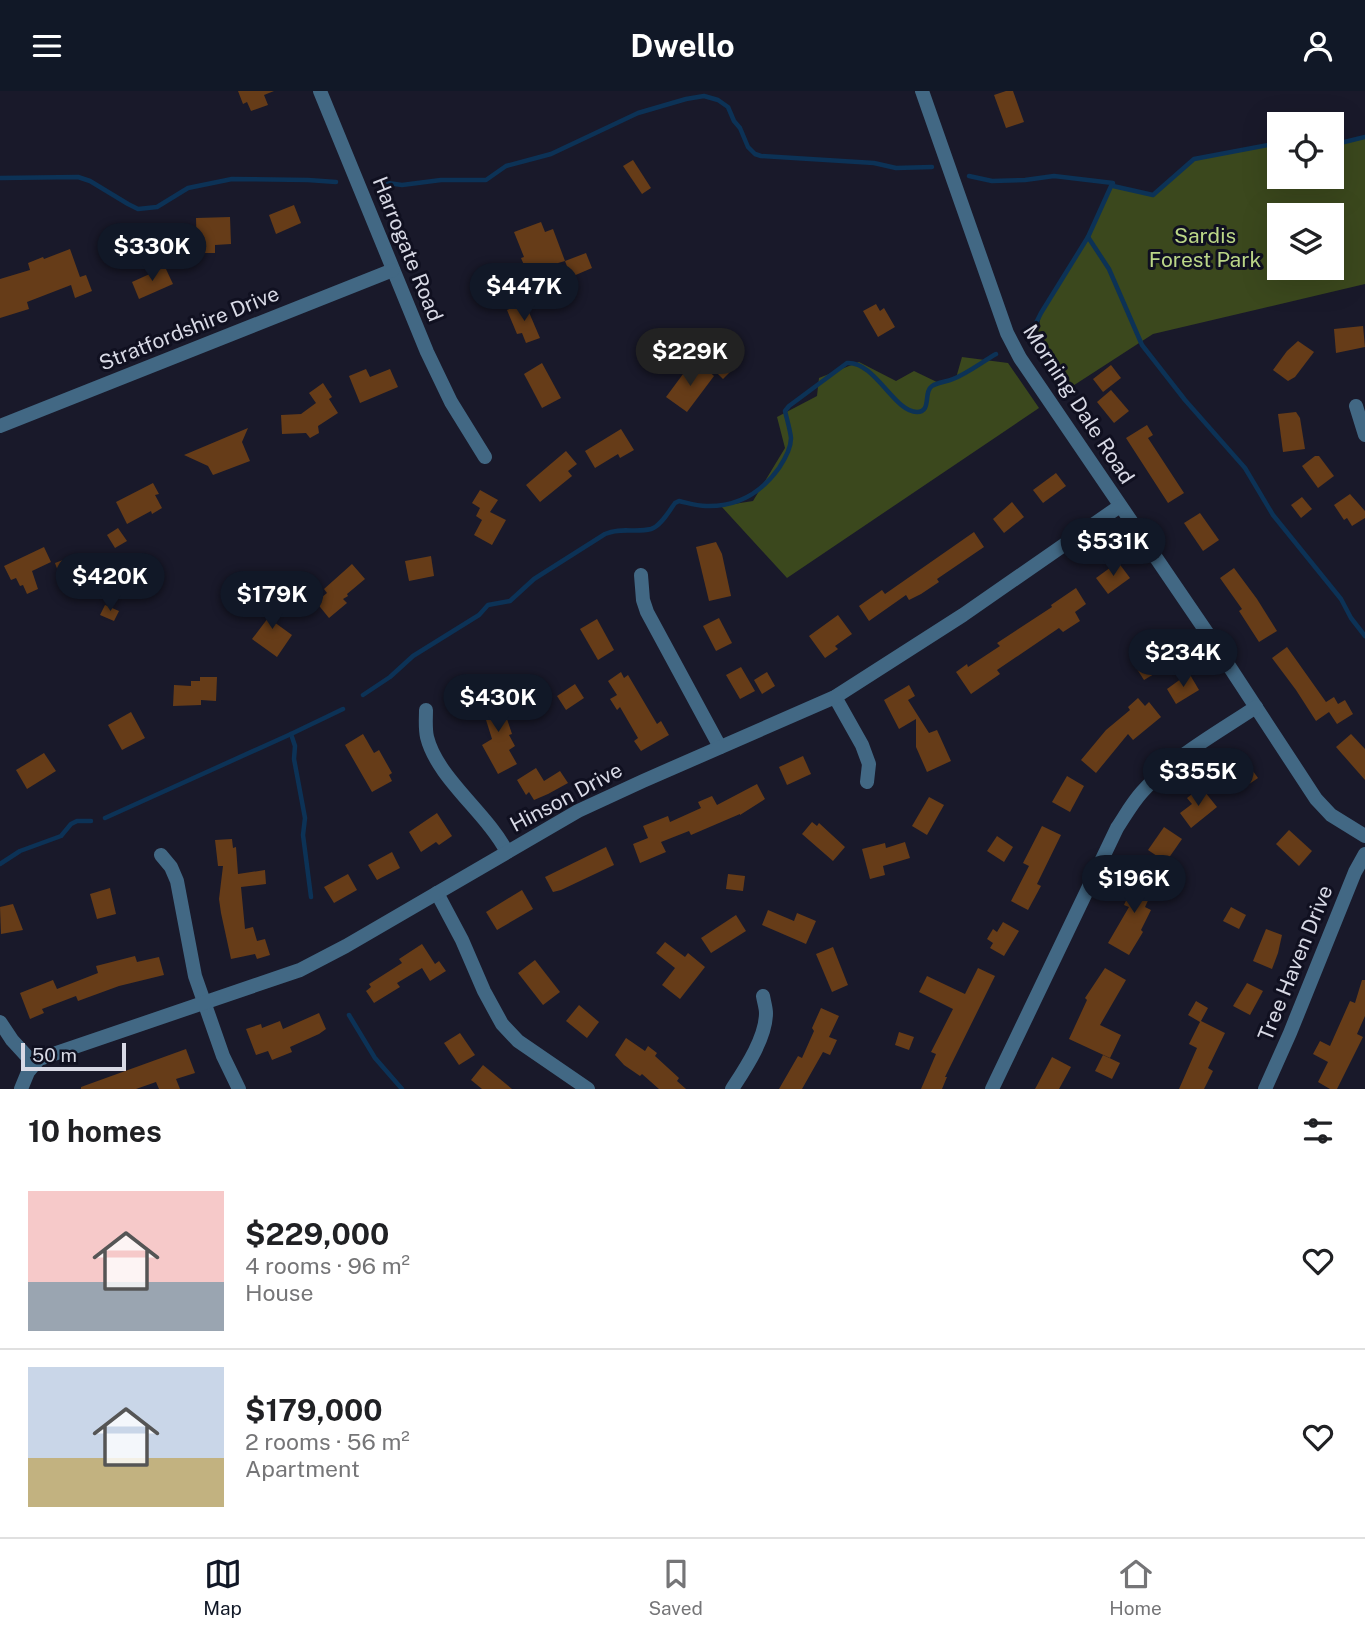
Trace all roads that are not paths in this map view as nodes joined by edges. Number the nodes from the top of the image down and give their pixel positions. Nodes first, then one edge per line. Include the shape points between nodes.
1 (320, 91) edge
2 (922, 91) edge
3 (393, 269) junction
4 (1356, 406) dead end
5 (0, 426) edge
6 (1365, 435) edge
7 (485, 457) dead end
8 (1119, 506) junction
9 (641, 575) dead end
10 (835, 697) junction
11 (1255, 707) junction
12 (426, 710) dead end
13 (720, 747) junction
14 (867, 782) dead end
15 (1365, 837) edge
16 (507, 852) junction
17 (1365, 854) edge
18 (161, 855) dead end
19 (437, 893) junction
20 (763, 996) dead end
21 (205, 1002) junction
22 (0, 1022) edge
23 (34, 1064) junction
24 (21, 1089) edge
25 (239, 1089) edge
26 (588, 1089) edge
27 (732, 1089) edge
28 (992, 1089) edge
29 (1265, 1089) edge

1 - 3 street, Harrogate Road
2 - 8 street, Morning Dale Road via 1010,339
3 - 5 street, Stratfordshire Drive
3 - 7 street, Harrogate Road via 451,402
4 - 6 street
8 - 10 street, Hinson Drive
8 - 11 street, Morning Dale Road
9 - 13 street via 647,612
10 - 13 street, Hinson Drive
10 - 14 street via 862,745 869,764
11 - 15 street, Morning Dale Road via 1324,809
11 - 28 street via 1182,756 1131,805
12 - 16 street via 428,738 438,762
13 - 16 street, Hinson Drive via 578,811
16 - 19 street, Hinson Drive
17 - 29 street, Tree Haven Drive
18 - 21 street via 177,881 195,976
19 - 21 street, Hinson Drive via 300,970
19 - 26 street via 502,1024 518,1041
20 - 27 street via 766,1011 759,1042
21 - 23 street, Hinson Drive via 56,1052
21 - 25 street
22 - 23 street
23 - 24 street

